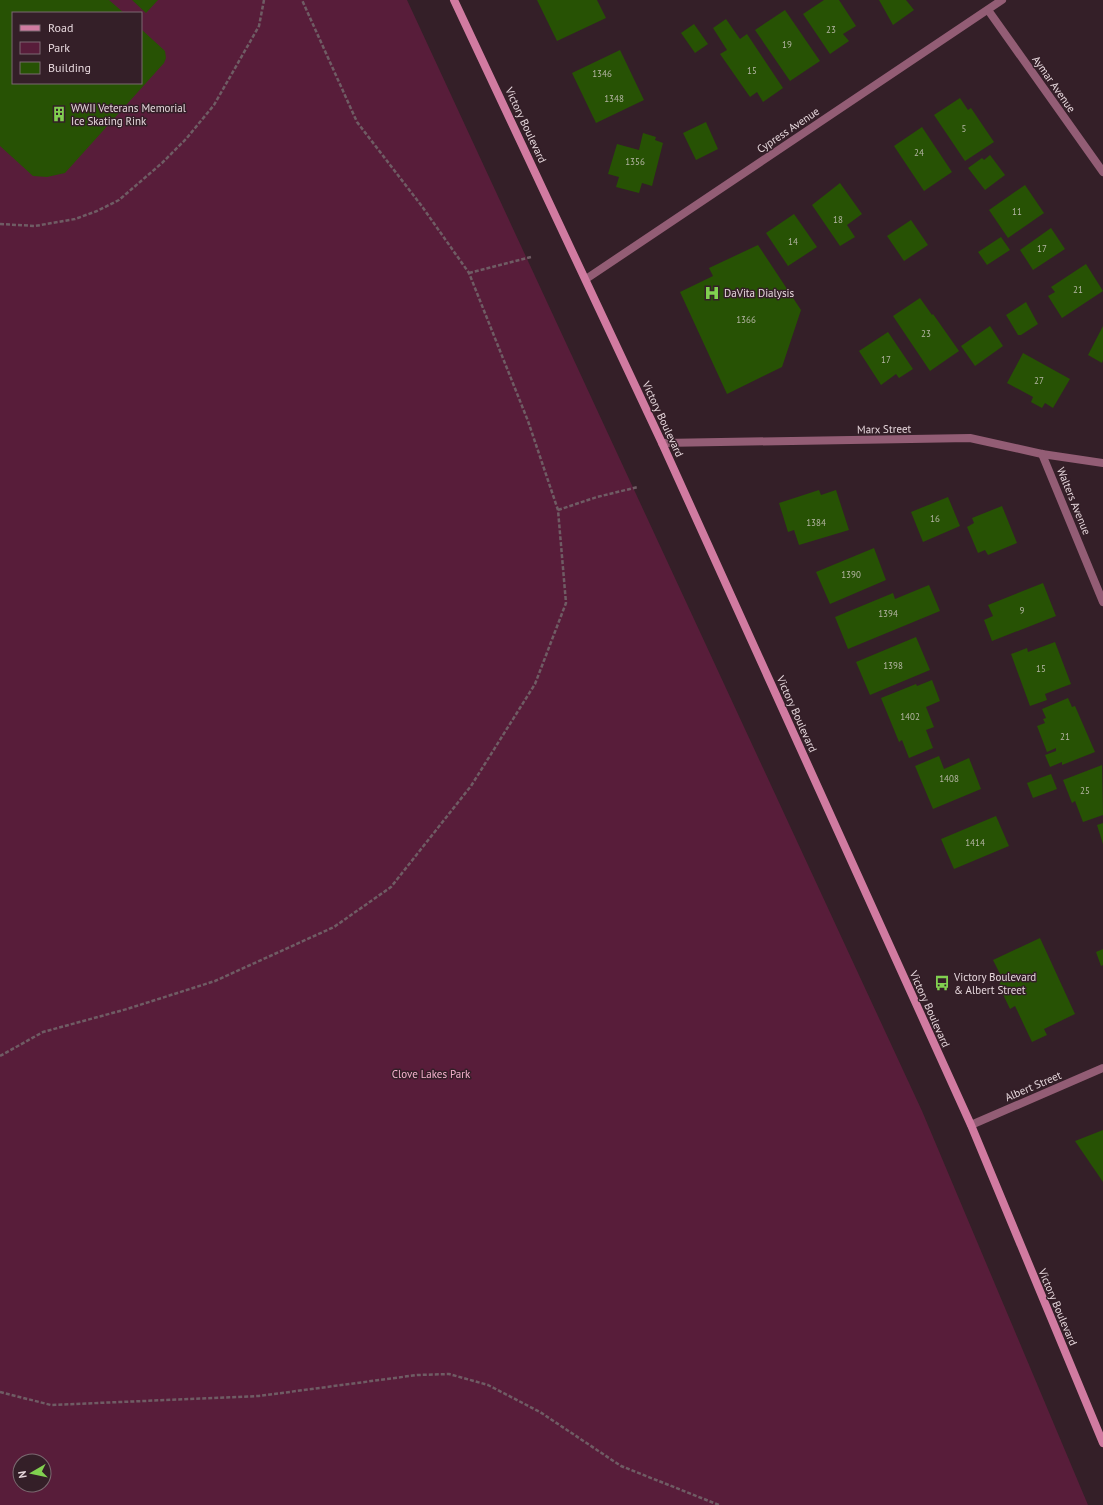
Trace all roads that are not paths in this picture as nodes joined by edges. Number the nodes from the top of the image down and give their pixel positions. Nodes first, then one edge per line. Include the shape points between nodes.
1 (454, 0) edge
2 (1002, 0) edge
3 (988, 10) junction
4 (1103, 172) edge
5 (586, 279) junction
6 (662, 443) junction
7 (1042, 454) junction
8 (1103, 463) edge
9 (1103, 602) edge
10 (1103, 1068) edge
11 (971, 1125) junction
12 (1103, 1444) edge

1 - 5 main road, Victory Boulevard
2 - 3 street, Cypress Avenue
3 - 4 street, Aymar Avenue
3 - 5 street, Cypress Avenue
5 - 6 main road, Victory Boulevard
6 - 7 street, Marx Street via 970,438
6 - 11 main road, Victory Boulevard
7 - 8 street, Marx Street
7 - 9 street, Walters Avenue
10 - 11 street, Albert Street
11 - 12 main road, Victory Boulevard

